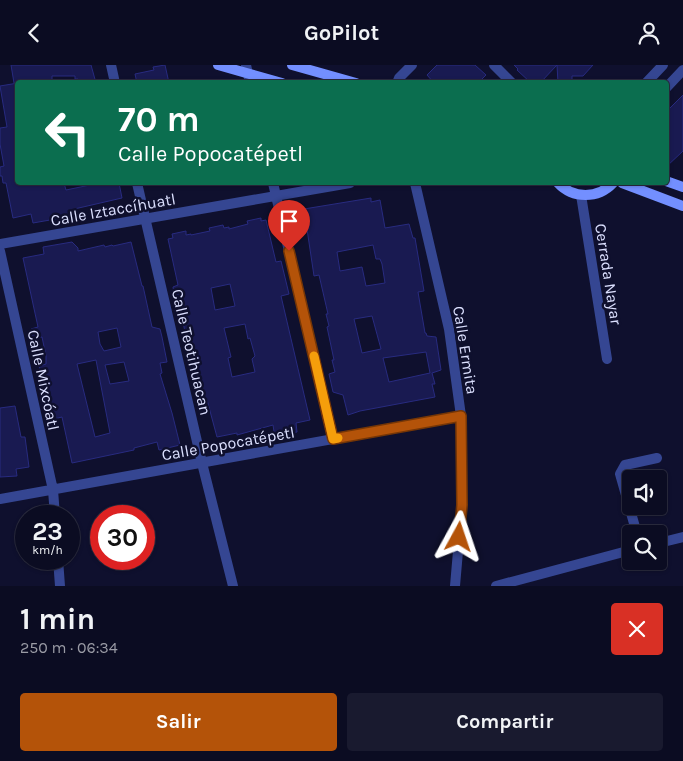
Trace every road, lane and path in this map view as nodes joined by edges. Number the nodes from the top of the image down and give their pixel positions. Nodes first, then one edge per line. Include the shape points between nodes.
1 (110, 65) edge
2 (218, 65) edge
3 (292, 65) edge
4 (412, 65) edge
5 (494, 65) edge
6 (662, 65) edge
7 (683, 70) edge
8 (248, 74) edge
9 (113, 80) edge
10 (271, 80) edge
11 (345, 80) edge
12 (398, 80) edge
13 (509, 80) edge
14 (649, 80) edge
15 (669, 85) edge
16 (669, 182) edge
17 (138, 185) edge
18 (274, 185) edge
19 (338, 185) edge
20 (415, 185) edge
21 (560, 185) edge
22 (612, 185) edge
23 (627, 185) edge
24 (683, 187) edge
25 (276, 195) junction
26 (580, 195) junction
27 (683, 206) edge
28 (146, 219) junction
29 (0, 244) edge
30 (0, 251) edge
31 (607, 359) dead end
32 (461, 416) junction
33 (333, 439) junction
34 (658, 458) dead end
35 (202, 463) junction
36 (53, 490) junction
37 (0, 499) edge
38 (54, 505) edge
39 (634, 525) edge
40 (683, 537) edge
41 (667, 541) edge
42 (622, 552) edge
43 (59, 570) edge
44 (60, 586) edge
45 (233, 586) edge
46 (454, 586) edge
47 (496, 586) edge

1 - 9 street
2 - 8 main road
3 - 11 main road
4 - 12 street
5 - 13 street
6 - 14 street
7 - 15 street
8 - 10 main road
16 - 24 main road
17 - 28 street, Calle Teotihuacan
18 - 25 street
19 - 25 street, Calle Iztaccíhuatl
20 - 32 street, Calle Ermita via 449,329
21 - 26 main road
22 - 26 main road via 596,194
23 - 27 main road
25 - 28 street, Calle Iztaccíhuatl
25 - 33 street
26 - 31 street, Cerrada Nayar
28 - 29 street, Calle Iztaccíhuatl
28 - 35 street, Calle Teotihuacan
30 - 36 street, Calle Mixcóatl
32 - 33 street, Calle Popocatépetl
32 - 46 street, Calle Ermita via 462,505
33 - 35 street, Calle Popocatépetl
34 - 39 street via 625,465 620,474
35 - 36 street, Calle Popocatépetl
35 - 45 street, Calle Teotihuacan
36 - 37 street, Calle Popocatépetl
36 - 38 street, Calle Mixcóatl
40 - 41 street
42 - 47 street
43 - 44 street

